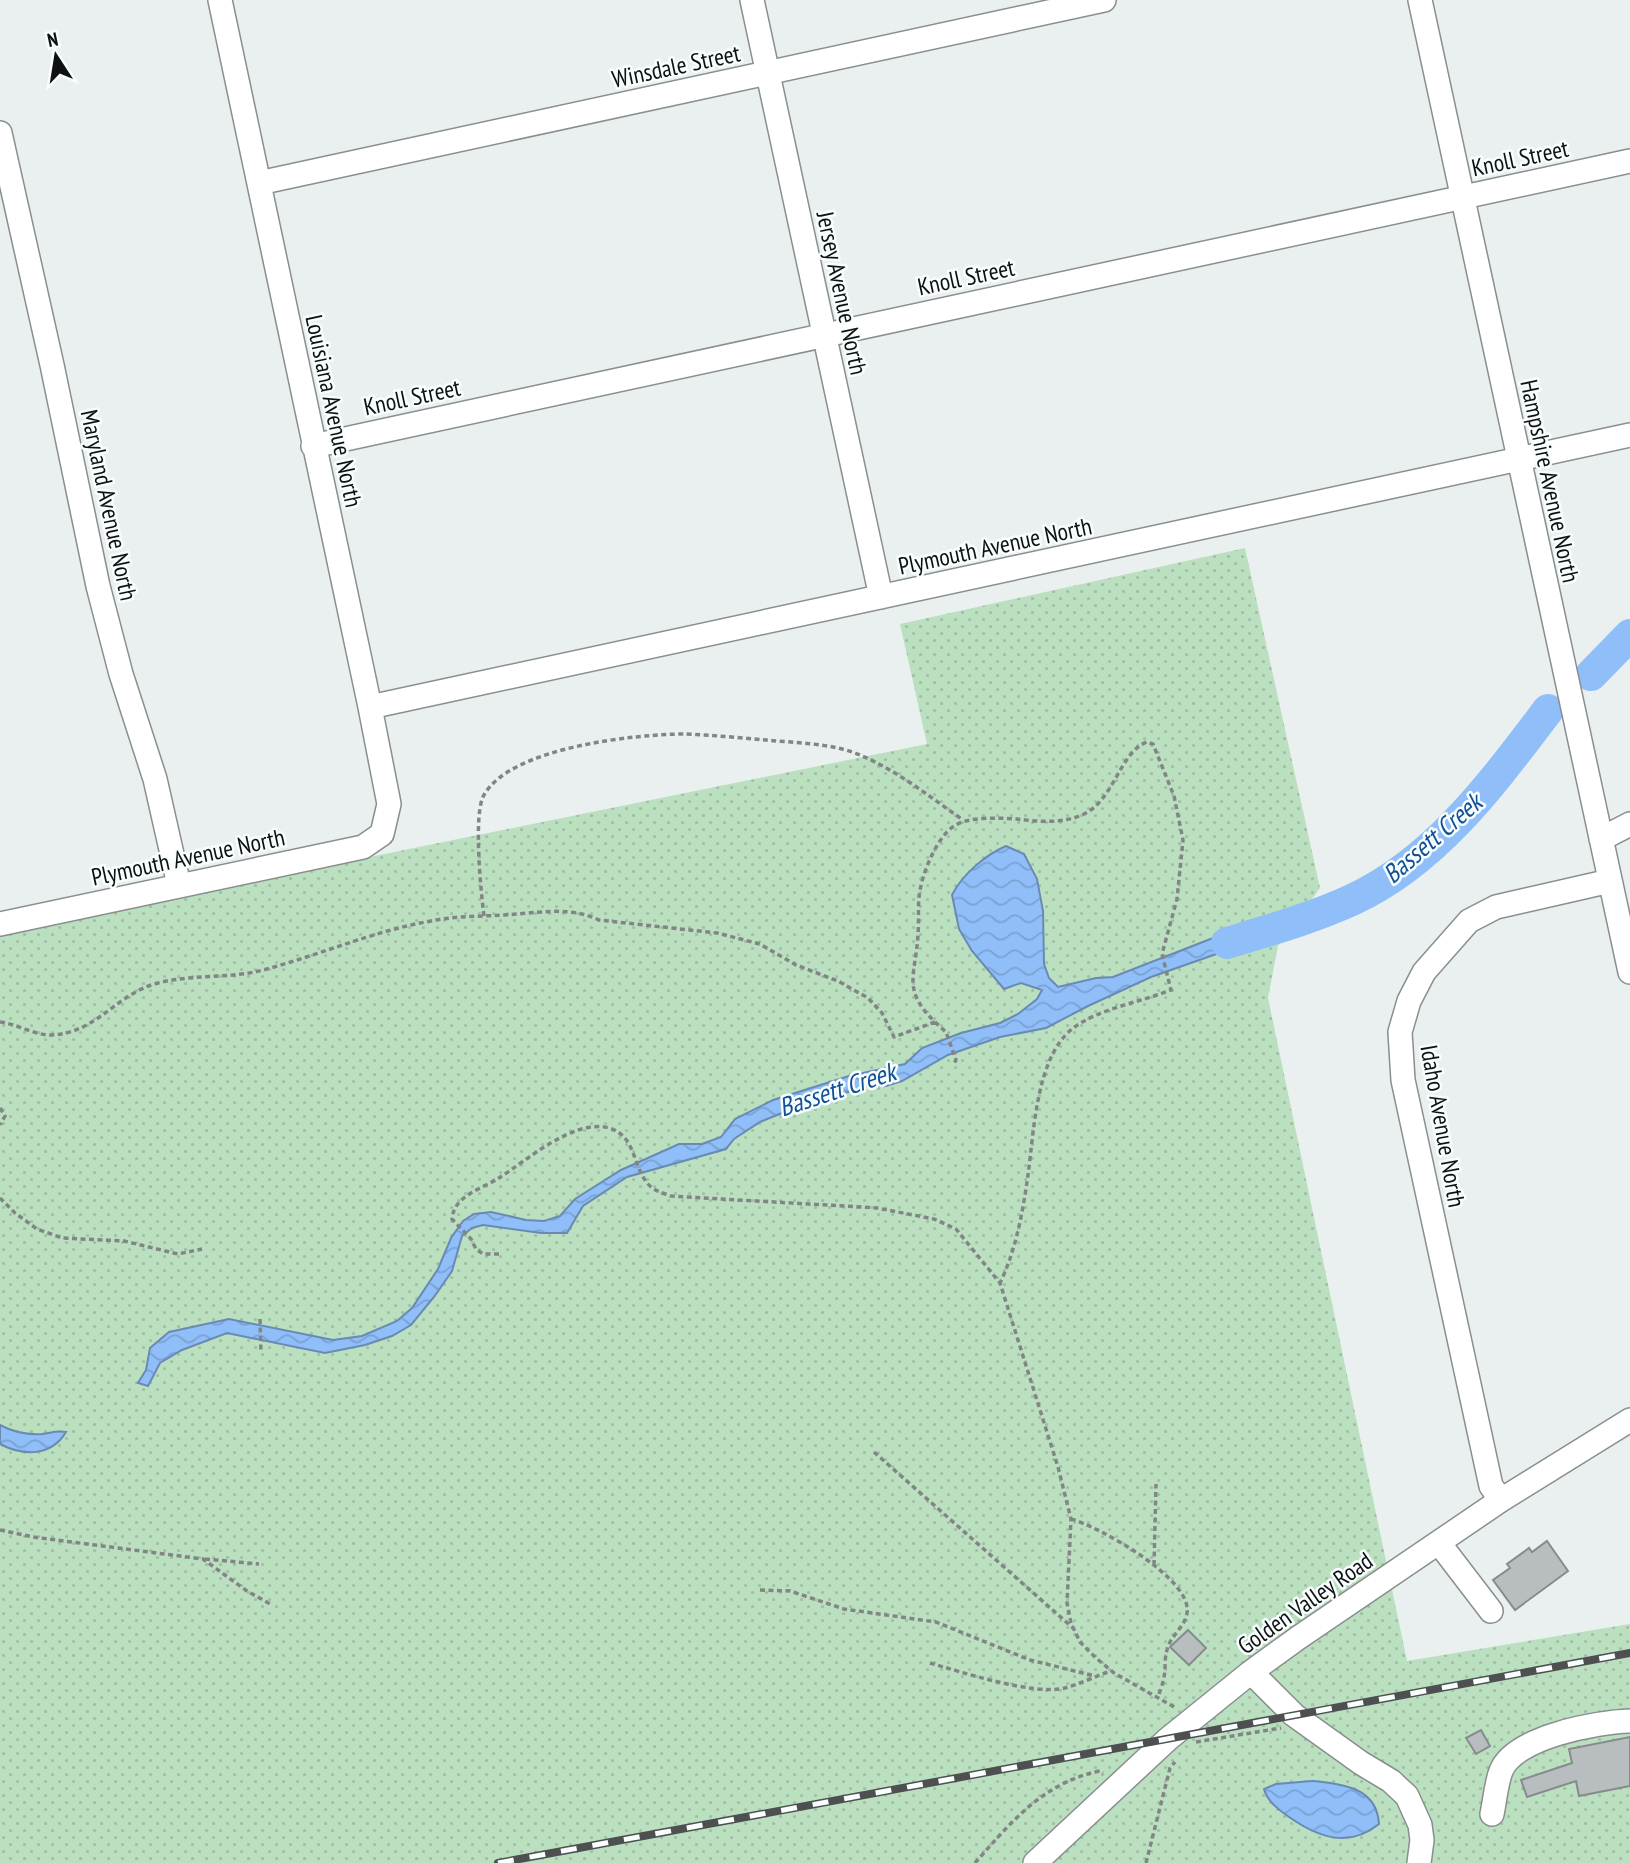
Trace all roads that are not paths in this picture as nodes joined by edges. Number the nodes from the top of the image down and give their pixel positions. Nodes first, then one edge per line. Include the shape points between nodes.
1 (220, 0) edge
2 (752, 0) edge
3 (1104, 0) edge
4 (1420, 0) edge
5 (768, 73) junction
6 (0, 133) edge
7 (1630, 161) edge
8 (260, 183) junction
9 (1462, 197) junction
10 (824, 335) junction
11 (1630, 435) edge
12 (313, 446) junction
13 (1518, 459) junction
14 (881, 597) junction
15 (370, 706) junction
16 (1630, 824) edge
17 (382, 834) joint
18 (1601, 839) junction
19 (1610, 881) junction
20 (179, 885) junction
21 (0, 924) edge
22 (1630, 972) edge
23 (1630, 1420) edge
24 (1501, 1500) junction
25 (1439, 1543) junction
26 (1490, 1611) dead end
27 (1251, 1672) junction
28 (1630, 1720) edge
29 (1492, 1814) dead end
30 (1035, 1863) edge
31 (1419, 1863) edge

1 - 8 street, Louisiana Avenue North
2 - 5 street, Jersey Avenue North
3 - 5 street, Winsdale Street
4 - 9 street, Hampshire Avenue North
5 - 8 street, Winsdale Street
5 - 10 street, Jersey Avenue North
6 - 20 street, Maryland Avenue North via 98,586 155,779
7 - 9 street, Knoll Street
8 - 12 street, Louisiana Avenue North
9 - 10 street, Knoll Street
9 - 13 street, Hampshire Avenue North
10 - 12 street, Knoll Street
10 - 14 street, Jersey Avenue North
11 - 13 street, Plymouth Avenue North
12 - 15 street, Louisiana Avenue North
13 - 14 street, Plymouth Avenue North
13 - 18 street, Hampshire Avenue North
14 - 15 street, Plymouth Avenue North
15 - 17 street, Louisiana Avenue North via 389,804
16 - 18 street
17 - 20 street, Plymouth Avenue North via 363,847
18 - 19 street, Hampshire Avenue North
19 - 22 street, Hampshire Avenue North
19 - 24 street, Idaho Avenue North via 1496,907 1469,921 1424,972 1400,1032 1402,1080 1491,1486
20 - 21 street, Plymouth Avenue North
23 - 24 street, Golden Valley Road
24 - 25 street, Golden Valley Road
25 - 26 street
25 - 27 street, Golden Valley Road
27 - 30 street, Golden Valley Road via 1168,1739
27 - 31 street via 1294,1715 1391,1780 1406,1796 1420,1825
28 - 29 street via 1575,1729 1521,1748 1501,1769

